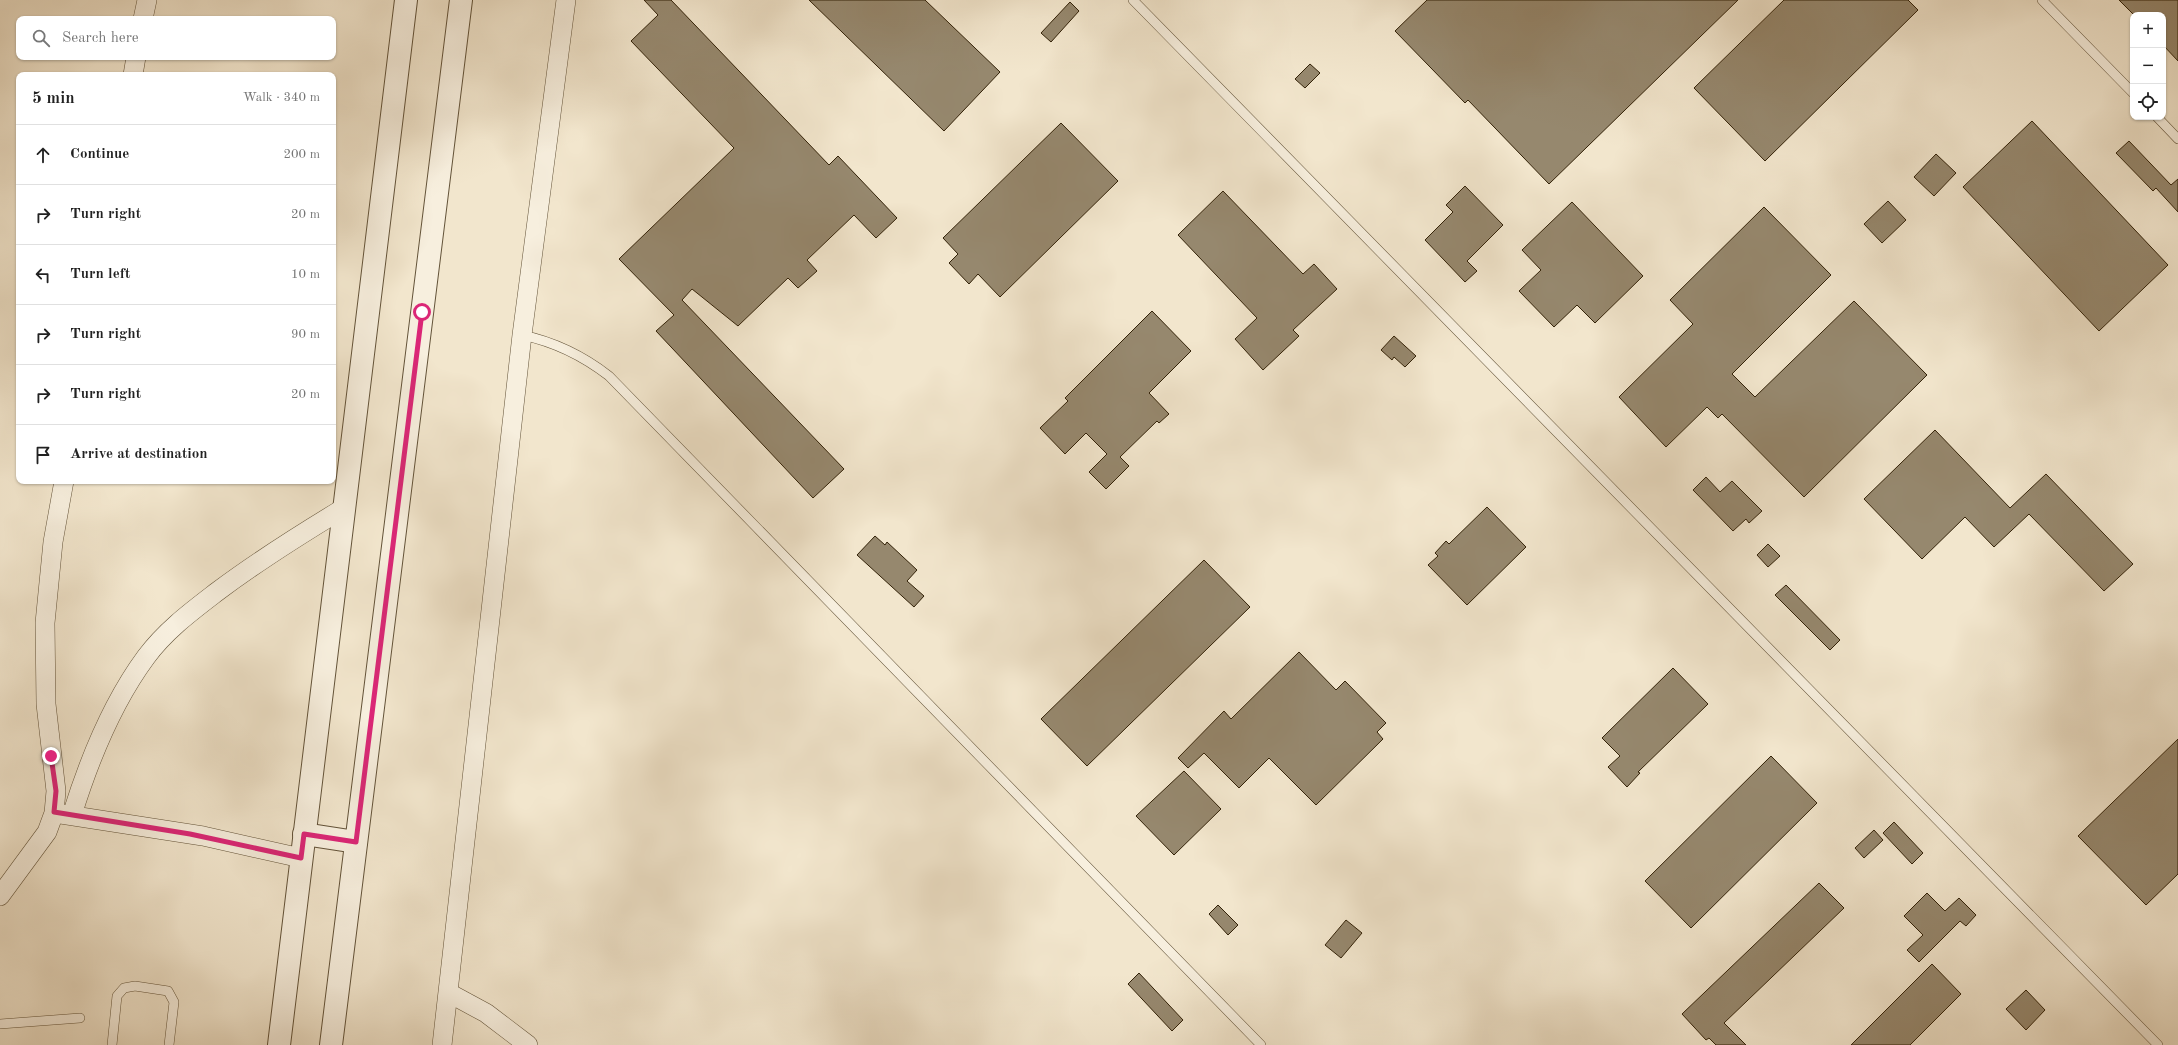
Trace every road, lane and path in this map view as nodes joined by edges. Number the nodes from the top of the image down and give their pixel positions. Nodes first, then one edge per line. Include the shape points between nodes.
1 (147, 0) edge
2 (406, 0) edge
3 (461, 0) edge
4 (566, 0) edge
5 (1134, 0) edge
6 (2042, 0) edge
7 (144, 16) edge
8 (136, 60) edge
9 (134, 72) edge
10 (2130, 90) edge
11 (2160, 120) edge
12 (2178, 139) edge
13 (522, 335) junction
14 (63, 484) edge
15 (344, 508) junction
16 (63, 814) junction
17 (304, 834) junction
18 (356, 842) junction
19 (301, 858) junction
20 (0, 896) edge
21 (449, 993) junction
22 (80, 1018) dead end
23 (0, 1024) edge
24 (112, 1045) edge
25 (169, 1045) edge
26 (279, 1045) edge
27 (331, 1045) edge
28 (442, 1045) edge
29 (528, 1045) edge
30 (1261, 1045) edge
31 (2158, 1045) edge

1 - 7 street
2 - 15 street
3 - 18 street
4 - 13 street
5 - 31 lane
6 - 10 lane
8 - 9 street
11 - 12 lane
13 - 21 street
13 - 30 lane via 541,339 577,354 608,376
14 - 16 street via 53,542 45,623 46,704 56,791
15 - 16 street via 233,580 183,618 158,643 136,671
15 - 17 street
16 - 19 street via 203,836
16 - 20 street
17 - 18 street
17 - 19 street
18 - 27 street
19 - 26 street
21 - 28 street
21 - 29 street via 486,1013
22 - 23 lane
24 - 25 lane via 117,996 119,991 129,986 162,989 172,996 174,1002

